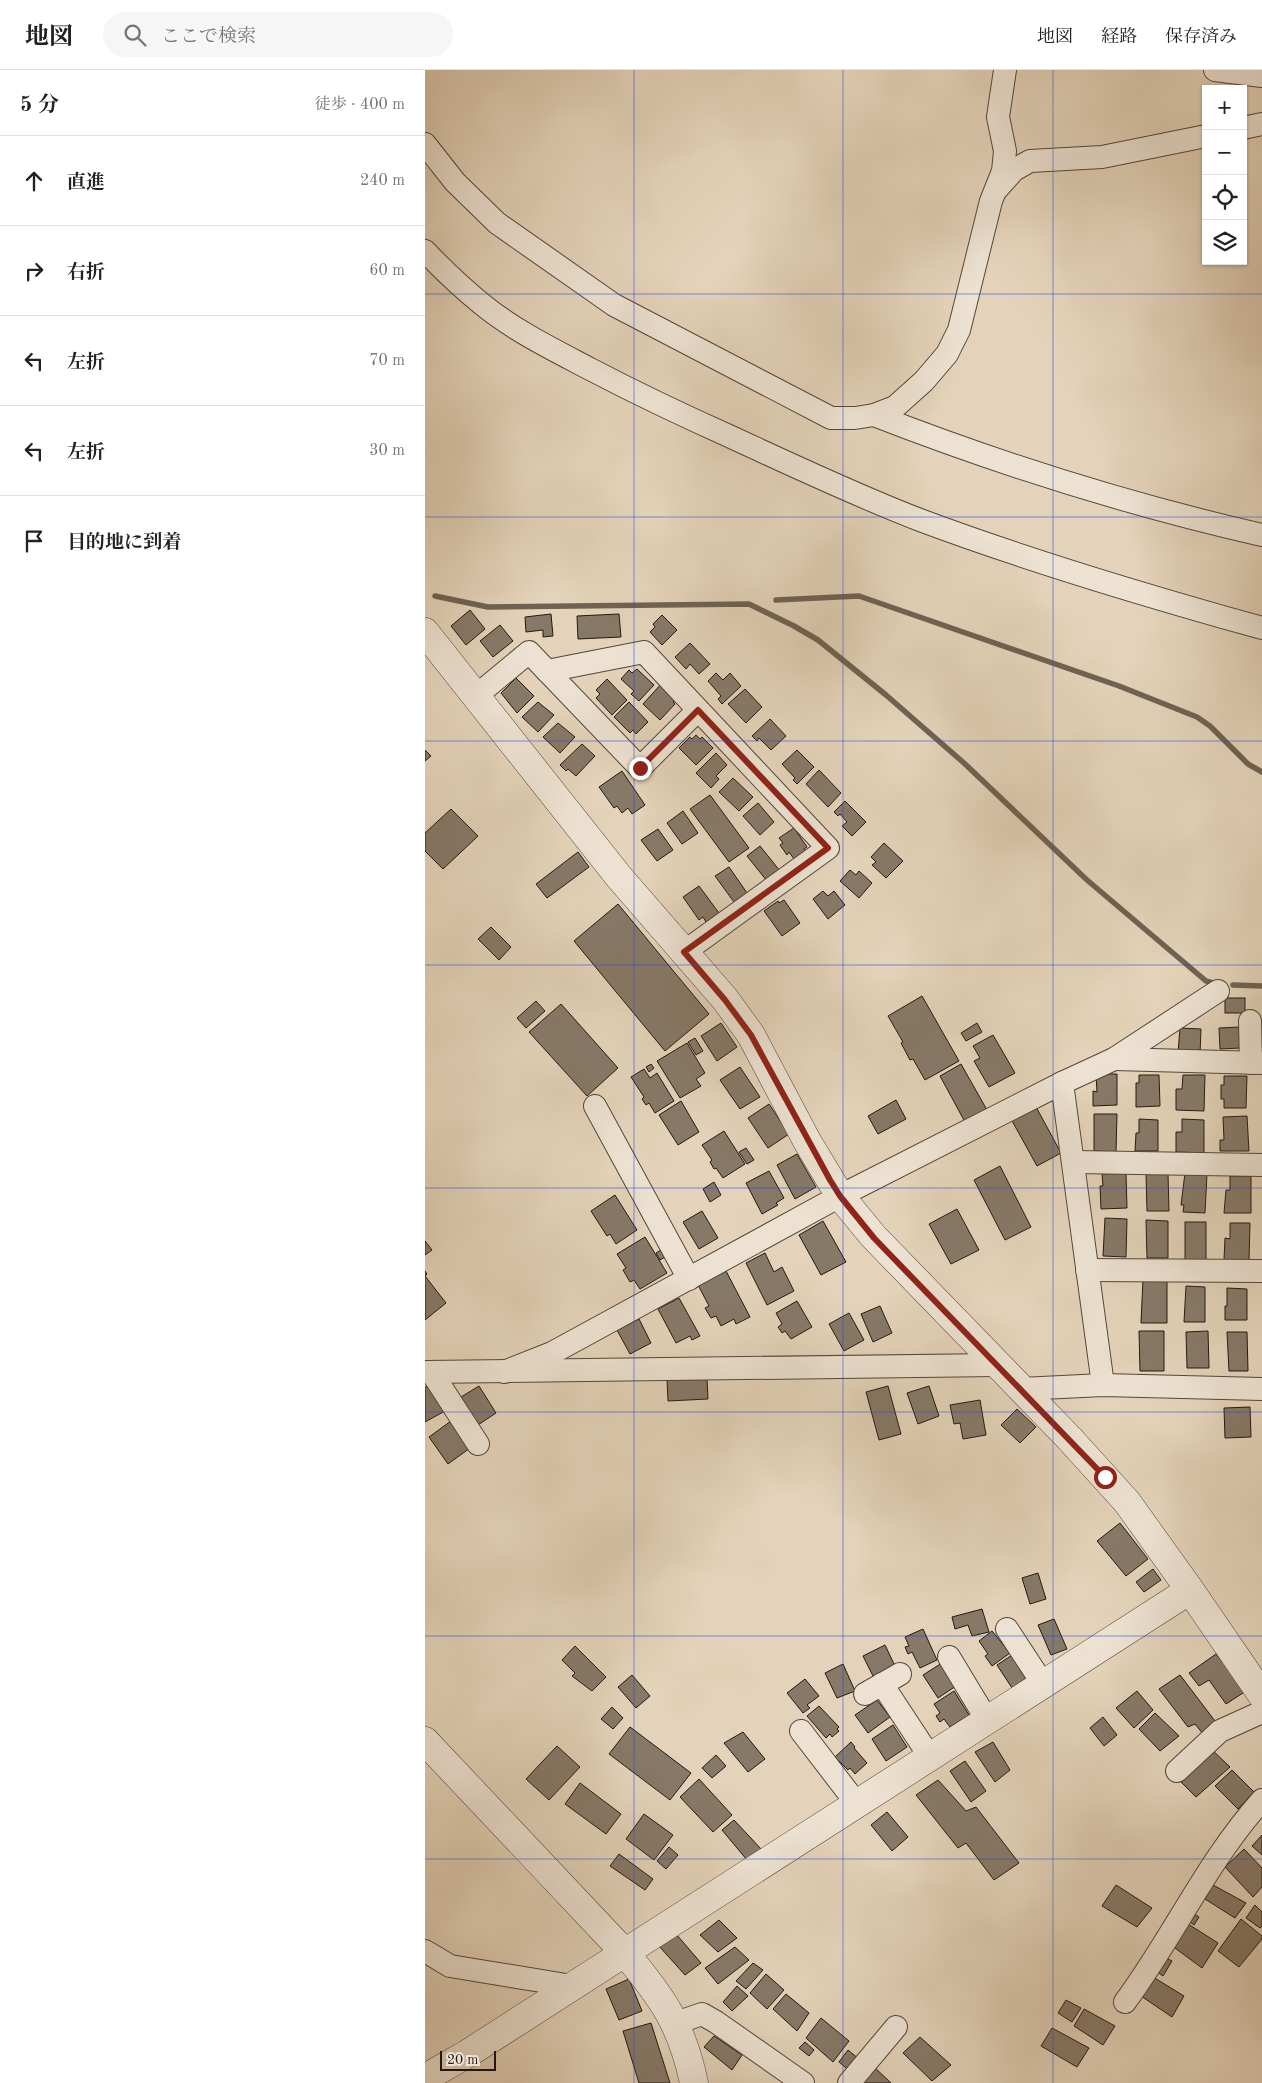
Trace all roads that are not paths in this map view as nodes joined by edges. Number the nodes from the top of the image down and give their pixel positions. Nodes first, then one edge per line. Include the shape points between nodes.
1 (1005, 70) edge
2 (1215, 70) edge
3 (1262, 76) edge
4 (1262, 124) edge
5 (1247, 127) edge
6 (1202, 137) edge
7 (425, 144) edge
8 (994, 193) junction
9 (425, 251) edge
10 (874, 415) junction
11 (1262, 535) edge
12 (1262, 628) edge
13 (425, 632) edge
14 (547, 671) junction
15 (476, 696) junction
16 (698, 710) junction
17 (684, 952) junction
18 (1218, 991) dead end
19 (1250, 1021) dead end
20 (1114, 1059) junction
21 (1256, 1063) edge
22 (1062, 1082) junction
23 (595, 1106) dead end
24 (1074, 1162) junction
25 (1262, 1165) edge
26 (840, 1196) junction
27 (1087, 1270) junction
28 (1262, 1270) edge
29 (689, 1279) junction
30 (997, 1365) junction
31 (427, 1372) edge
32 (504, 1372) junction
33 (1103, 1385) junction
34 (1021, 1389) junction
35 (1262, 1389) edge
36 (478, 1444) dead end
37 (1190, 1590) junction
38 (1007, 1629) dead end
39 (949, 1658) dead end
40 (882, 1684) dead end
41 (1043, 1684) junction
42 (1262, 1695) edge
43 (1262, 1712) edge
44 (987, 1720) junction
45 (801, 1731) dead end
46 (425, 1741) edge
47 (930, 1756) junction
48 (1177, 1771) dead end
49 (1262, 1800) edge
50 (857, 1804) junction
51 (425, 1951) edge
52 (625, 1952) junction
53 (572, 1986) junction
54 (1125, 2002) dead end
55 (676, 2023) junction
56 (897, 2028) dead end
57 (425, 2078) edge
58 (694, 2083) edge
59 (803, 2083) edge
60 (849, 2083) edge

1 - 8 street via 997,117 1005,151 1003,171
2 - 3 street
4 - 5 street
6 - 8 street via 1102,157 1030,161 1014,170
7 - 10 street via 455,182 497,223 614,305 831,418
8 - 10 street via 959,330 947,354 895,407
9 - 12 street via 483,305 563,355 690,419 835,485 921,520 1014,552
10 - 11 street via 941,441 1121,499
13 - 15 street
14 - 15 street via 529,652
14 - 16 street via 644,652
14 - 16 street via 640,768
15 - 17 street via 619,877
16 - 17 street via 828,848
17 - 26 street via 751,1035
18 - 20 street
19 - 21 street
20 - 21 street
20 - 22 street
22 - 24 street
22 - 26 street
23 - 29 street
24 - 25 street
24 - 27 street
26 - 29 street
26 - 30 street via 874,1238
27 - 28 street
27 - 33 street
29 - 32 street via 551,1353
30 - 32 street
30 - 34 street
31 - 32 street
31 - 36 street
33 - 34 street
33 - 35 street
34 - 37 street via 1127,1502
37 - 41 street
37 - 42 street
38 - 41 street
39 - 44 street
40 - 47 street
41 - 44 street
43 - 48 street via 1220,1731
44 - 47 street
45 - 50 street
46 - 52 street
47 - 50 street
49 - 54 street via 1214,1863
50 - 52 street
51 - 53 street via 450,1966
52 - 53 street
52 - 55 street via 655,1988
53 - 57 street
55 - 58 street
55 - 59 street via 702,2014
56 - 60 street

